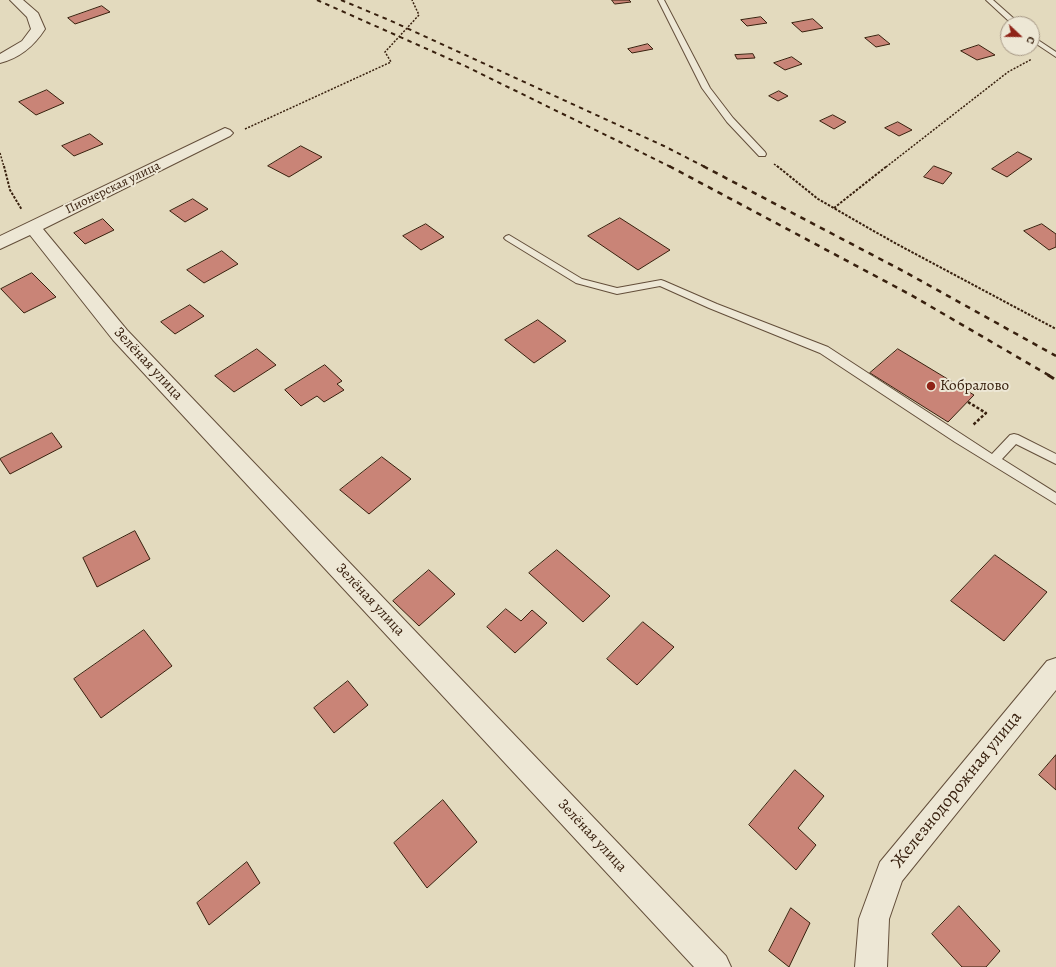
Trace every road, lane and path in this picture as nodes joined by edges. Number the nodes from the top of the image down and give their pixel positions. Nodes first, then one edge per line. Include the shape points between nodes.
1 (16, 0) edge
2 (412, 0) edge
3 (661, 0) edge
4 (989, 0) edge
5 (1007, 16) edge
6 (1040, 44) edge
7 (1048, 49) junction
8 (1056, 55) edge
9 (0, 59) edge
10 (225, 133) joint
11 (0, 153) edge
12 (762, 154) joint
13 (834, 208) junction
14 (32, 228) junction
15 (509, 238) dead end
16 (0, 243) edge
17 (1056, 329) edge
18 (968, 402) dead end
19 (986, 413) dead end
20 (994, 460) junction
21 (1056, 460) edge
22 (1056, 499) edge
23 (1056, 670) edge
24 (715, 967) edge
25 (871, 967) edge

1 - 9 street via 33,16 38,30 31,41 18,52
2 - 10 path via 419,15 385,52 391,62 242,130
3 - 12 lane via 706,88 730,120
4 - 5 lane
6 - 7 lane
7 - 8 lane
7 - 13 path via 1008,72
10 - 14 street, Пионерская улица
11 - 14 path via 10,190
12 - 13 path via 818,199
13 - 17 path via 892,242
14 - 16 street, Пионерская улица
14 - 24 street, Зелёная улица via 120,335
15 - 20 lane via 579,281 617,291 661,282 713,306 824,350
18 - 19 path
20 - 21 lane via 1014,438
20 - 22 lane
23 - 25 street, Железнодорожная улица via 890,872 874,919

